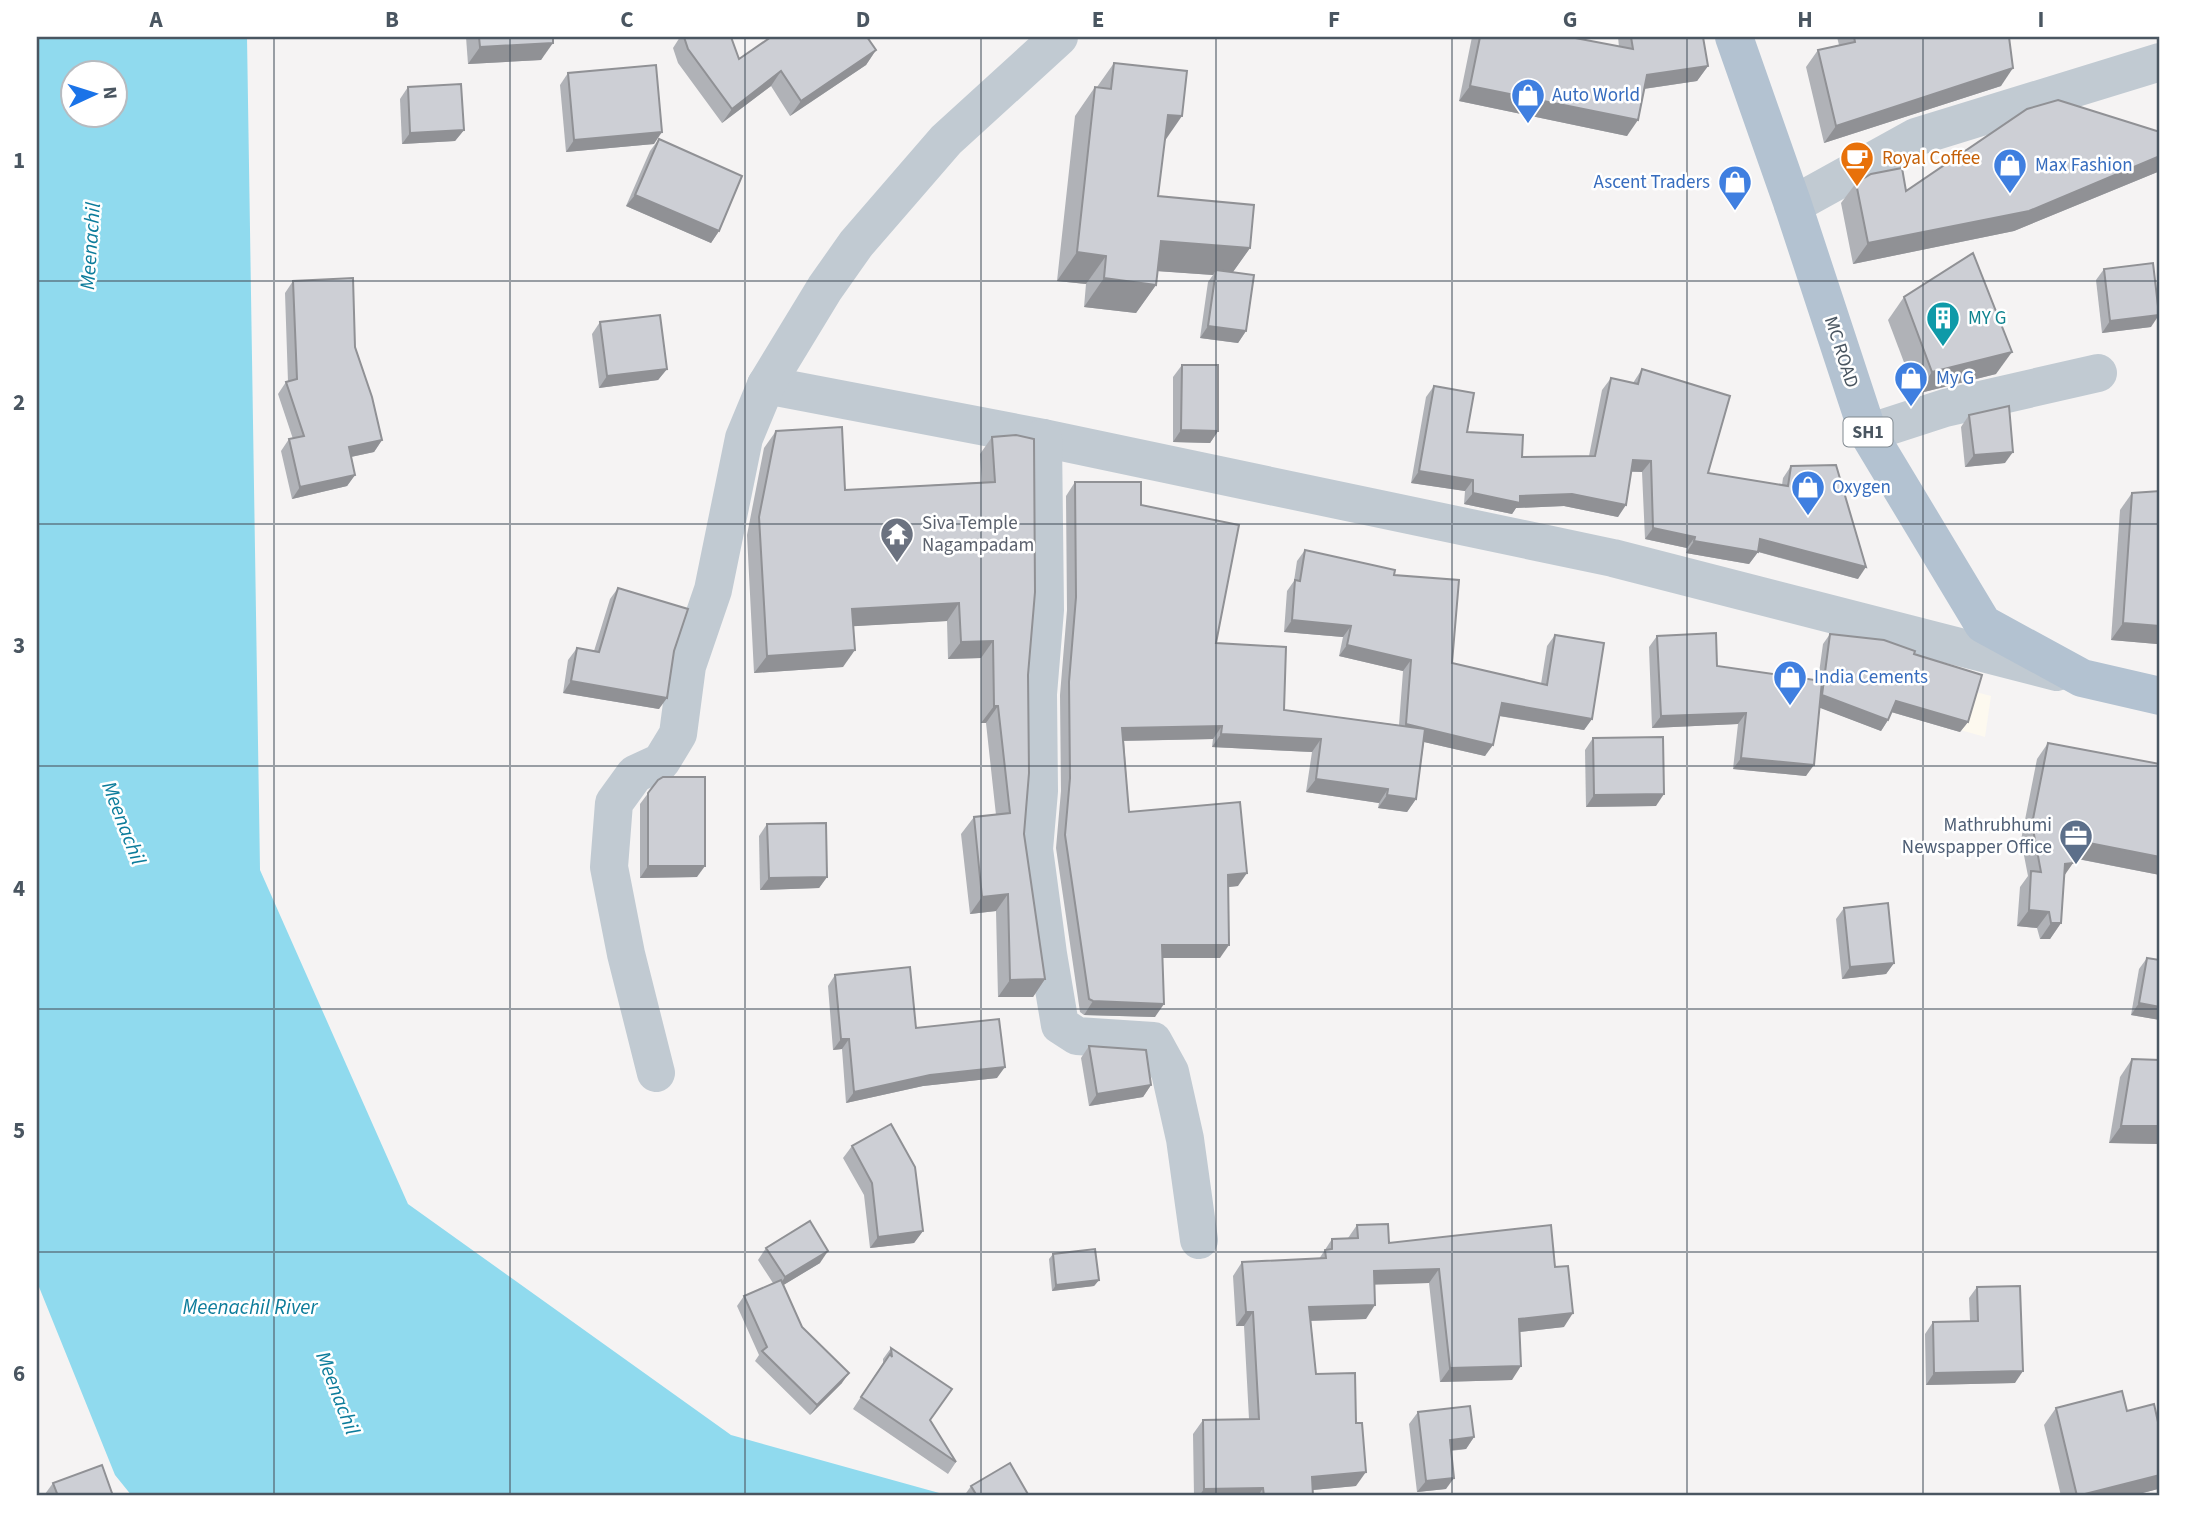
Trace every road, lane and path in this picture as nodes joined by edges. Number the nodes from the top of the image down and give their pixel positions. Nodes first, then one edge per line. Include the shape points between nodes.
1 (1059, 37) edge
2 (1734, 37) edge
3 (2160, 62) edge
4 (1793, 205) junction
5 (2098, 373) dead end
6 (766, 385) junction
7 (1868, 433) junction
8 (1043, 438) junction
9 (2082, 678) junction
10 (2160, 696) edge
11 (656, 1073) dead end
12 (1199, 1240) dead end

1 - 6 street via 946,140 856,244
2 - 4 main road, MC ROAD / SH1
3 - 4 street via 1916,137
4 - 7 main road, MC ROAD / SH1
5 - 7 street via 1945,408
6 - 8 street
6 - 11 street via 744,438 713,590 687,666 678,734 661,762 635,774 614,803 610,867
7 - 9 main road, MC ROAD / SH1 via 1983,624
8 - 9 street via 1613,558
8 - 12 street via 1045,610 1034,849 1060,1025 1077,1036 1153,1041 1170,1072
9 - 10 main road, MC ROAD / SH1

